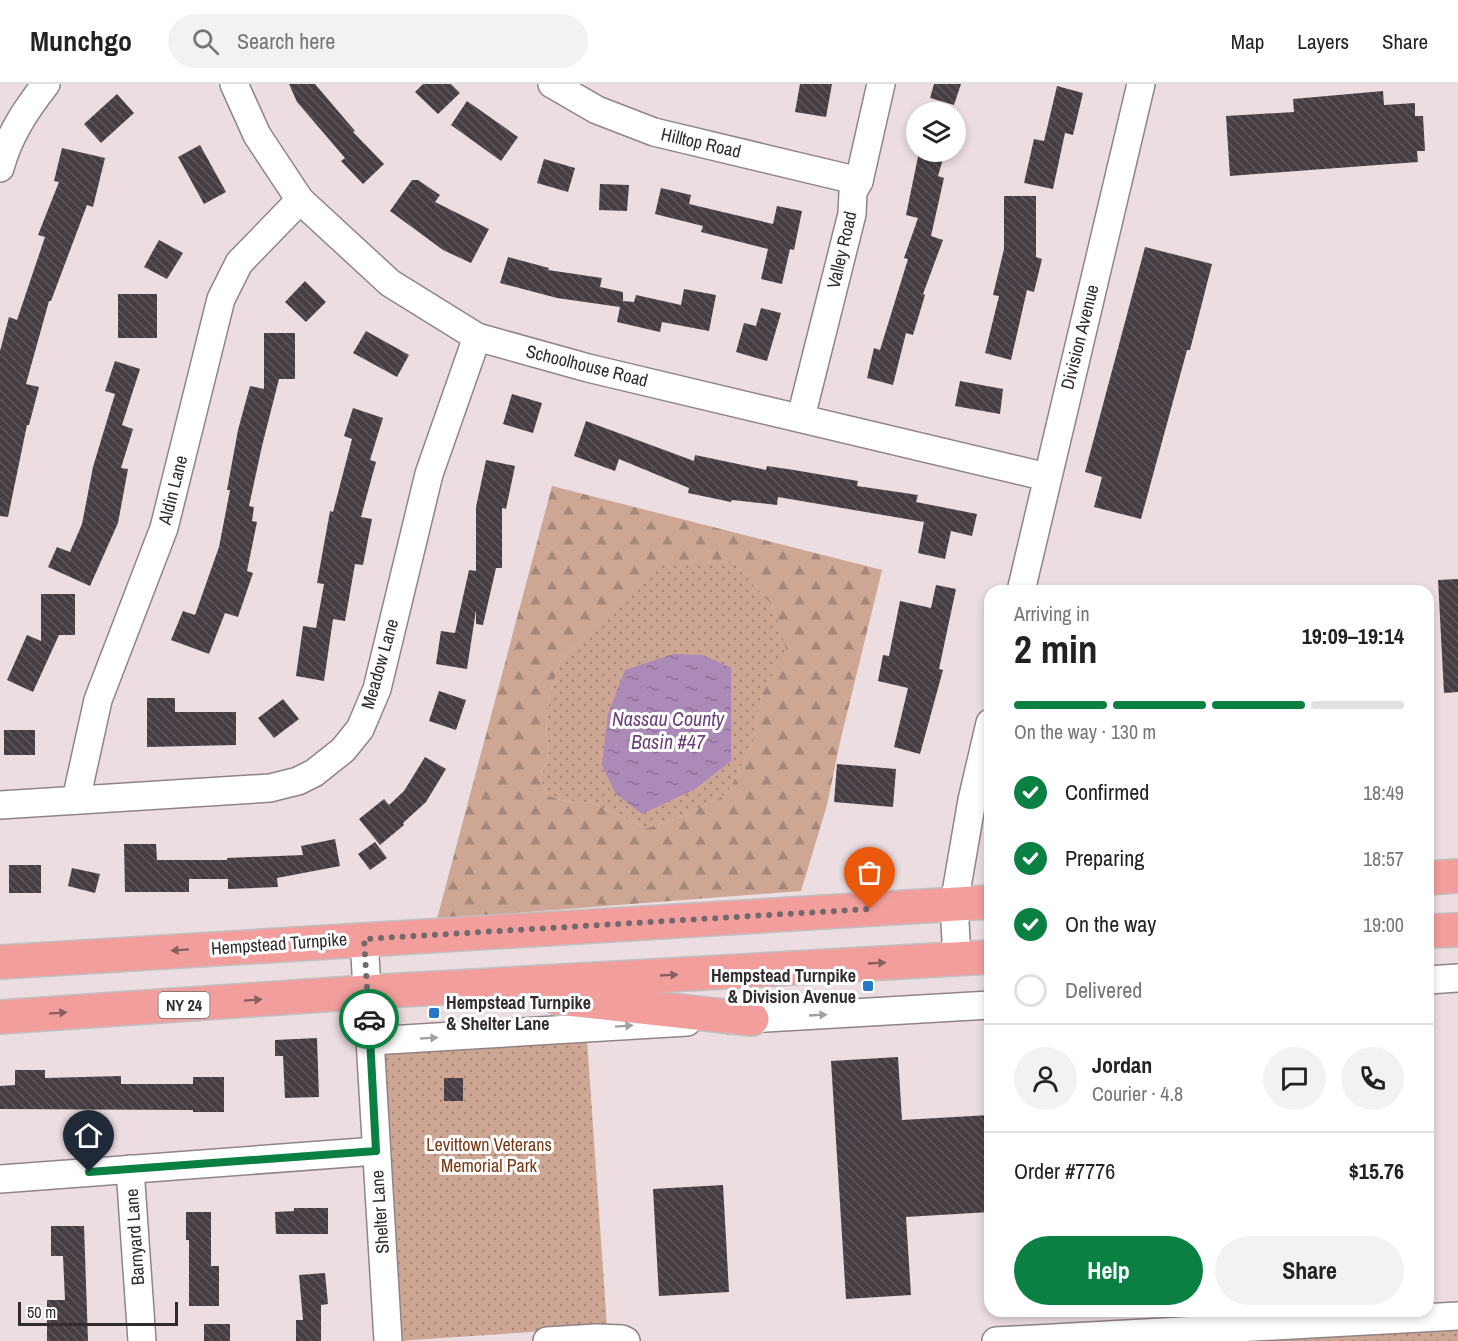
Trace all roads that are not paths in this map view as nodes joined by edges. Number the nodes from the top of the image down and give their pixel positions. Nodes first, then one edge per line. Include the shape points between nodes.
1 (46, 84) edge
2 (234, 84) edge
3 (552, 84) edge
4 (881, 84) edge
5 (1141, 84) edge
6 (0, 168) edge
7 (859, 181) junction
8 (300, 200) junction
9 (477, 337) junction
10 (801, 417) junction
11 (1047, 477) junction
12 (1022, 585) edge
13 (984, 749) edge
14 (76, 800) junction
15 (0, 805) edge
16 (1458, 876) edge
17 (1434, 878) edge
18 (984, 902) edge
19 (954, 904) junction
20 (1458, 930) edge
21 (1434, 931) edge
22 (364, 939) junction
23 (978, 959) edge
24 (0, 962) edge
25 (1458, 978) edge
26 (1434, 980) edge
27 (464, 987) junction
28 (368, 992) junction
29 (984, 1005) edge
30 (0, 1017) edge
31 (752, 1019) junction
32 (371, 1041) junction
33 (376, 1151) junction
34 (130, 1169) junction
35 (0, 1179) edge
36 (1458, 1316) edge
37 (142, 1341) edge
38 (388, 1341) edge
39 (547, 1341) edge
40 (626, 1341) edge
41 (996, 1341) edge

1 - 6 street via 18,122
2 - 8 street, Schoolhouse Road via 257,135
3 - 7 street, Hilltop Road via 597,110 654,132
4 - 7 street, Valley Road
5 - 11 street, Division Avenue
7 - 10 street, Valley Road via 853,192 852,214
8 - 9 street, Schoolhouse Road via 390,283
8 - 14 street, Aldin Lane via 239,263 221,298 164,528 98,700
9 - 10 street, Schoolhouse Road via 588,368
9 - 14 street, Meadow Lane via 429,474 377,690 360,729 343,750 314,773 270,788
10 - 11 street, Schoolhouse Road
11 - 12 street, Division Avenue
13 - 19 street
14 - 15 street, Meadow Lane
16 - 17 main road
18 - 19 main road, Hempstead Turnpike
19 - 22 main road, Hempstead Turnpike
19 - 23 street
20 - 21 main road
22 -> 24 main road, Hempstead Turnpike
22 - 28 street, Shelter Lane
27 -> 23 main road, NY 24
25 - 26 street
27 - 28 main road, NY 24
27 - 31 main road
30 -> 28 main road, NY 24
28 - 32 street, Shelter Lane
31 -> 29 street
32 -> 31 street
32 - 33 street, Shelter Lane
33 - 34 street
33 - 38 street, Shelter Lane
34 - 35 street
34 - 37 street, Barnyard Lane
36 - 41 street
39 - 40 street

